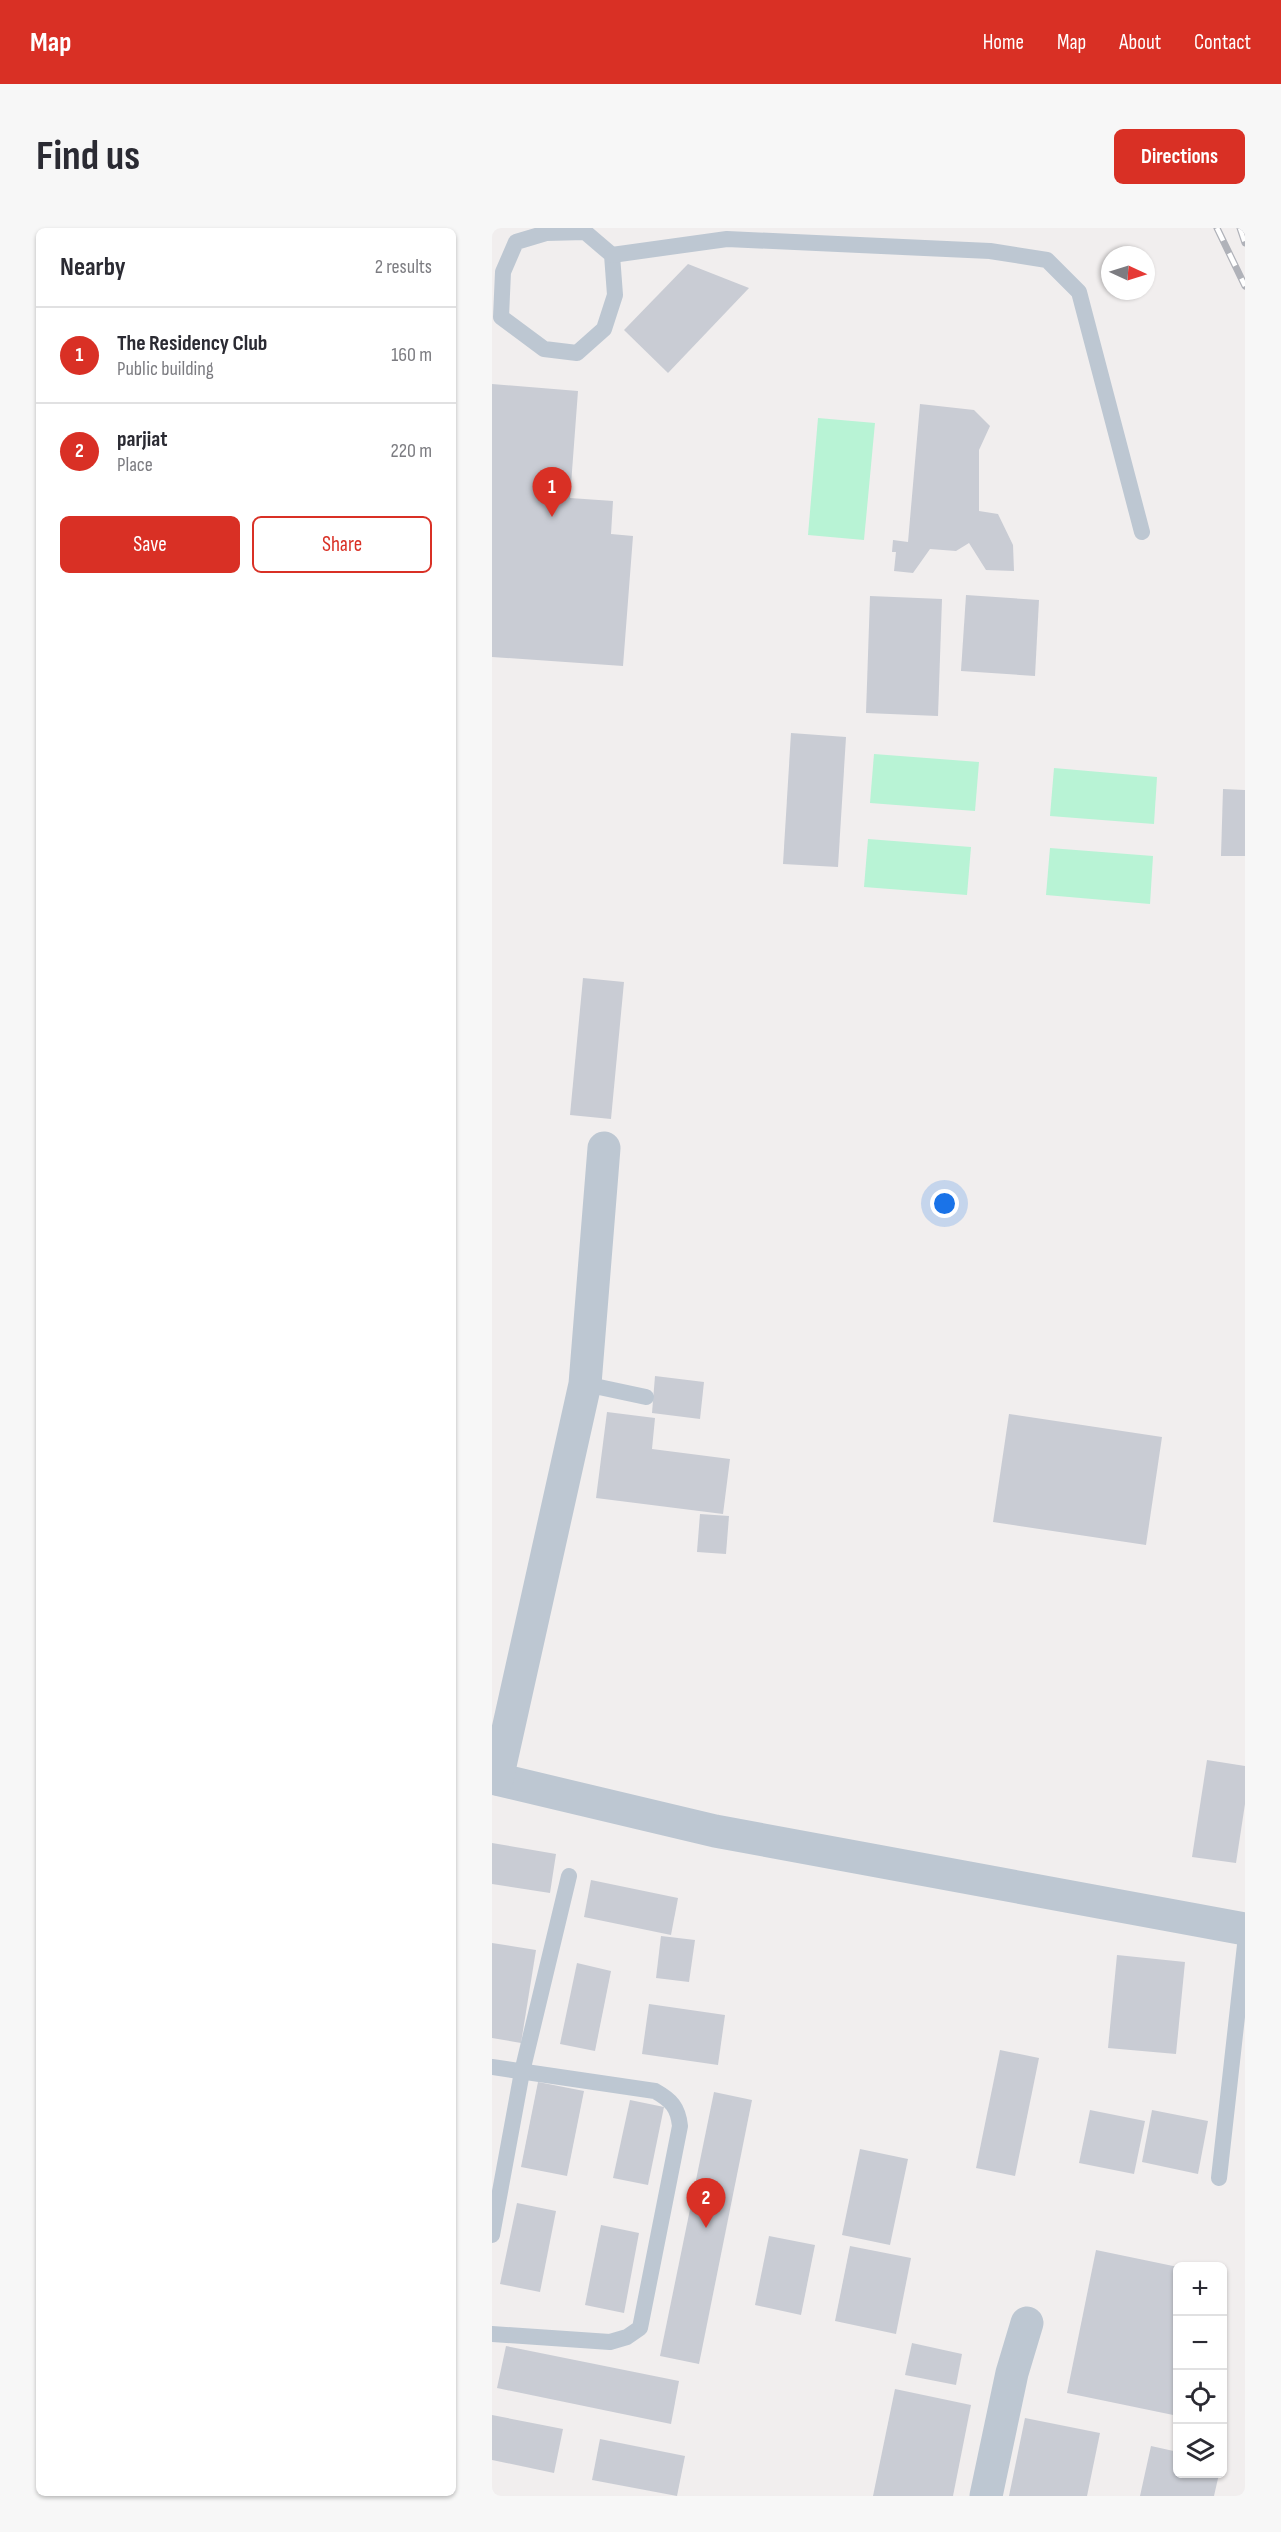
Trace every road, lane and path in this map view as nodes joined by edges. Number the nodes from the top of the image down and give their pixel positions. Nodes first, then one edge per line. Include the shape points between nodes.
1 (612, 255) junction
2 (496, 319) edge
3 (1142, 532) dead end
4 (604, 1148) dead end
5 (585, 1384) junction
6 (646, 1397) dead end
7 (494, 1779) edge
8 (569, 1876) dead end
9 (1245, 1929) edge
10 (1245, 1945) edge
11 (492, 2067) edge
12 (522, 2072) junction
13 (1219, 2178) dead end
14 (492, 2235) edge
15 (1027, 2323) dead end
16 (492, 2334) edge
17 (986, 2496) edge

1 - 2 lane via 585,232 546,233 516,242 503,272
1 - 2 lane via 615,295 604,329 577,353 544,349
1 - 3 lane via 727,238 990,251 1047,260 1079,292
4 - 5 street
5 - 6 lane
5 - 7 street
7 - 9 street via 715,1831
8 - 12 lane
10 - 13 lane
11 - 12 lane
12 - 14 lane
12 - 16 lane via 655,2091 670,2099 679,2113 680,2126 640,2328 610,2342
15 - 17 street via 1012,2373

